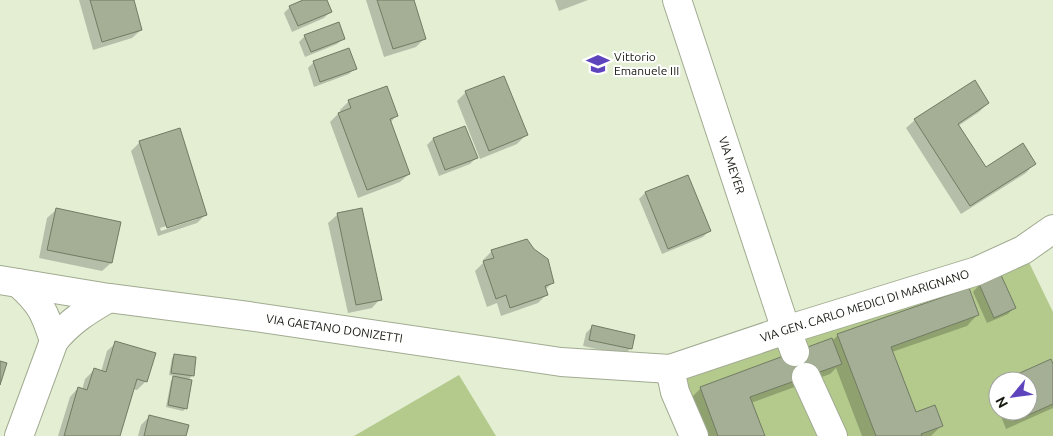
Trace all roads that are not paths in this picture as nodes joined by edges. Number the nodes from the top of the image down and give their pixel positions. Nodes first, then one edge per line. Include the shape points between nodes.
1 (677, 0) edge
2 (1053, 229) edge
3 (9, 282) edge
4 (109, 298) junction
5 (54, 341) junction
6 (790, 341) junction
7 (670, 369) junction
8 (806, 377) dead end
9 (19, 436) edge
10 (694, 436) edge
11 (833, 436) edge

1 - 6 street, VIA MEYER
2 - 6 street, VIA GEN. CARLO MEDICI DI MARIGNANO via 1023,250 977,272
3 - 4 street, VIA GAETANO DONIZETTI
3 - 5 street via 32,295 41,308
4 - 5 street via 75,319
4 - 7 street, VIA GAETANO DONIZETTI via 561,362
5 - 9 street
6 - 7 street, VIA GEN. CARLO MEDICI DI MARIGNANO
7 - 10 street via 675,392
8 - 11 street

